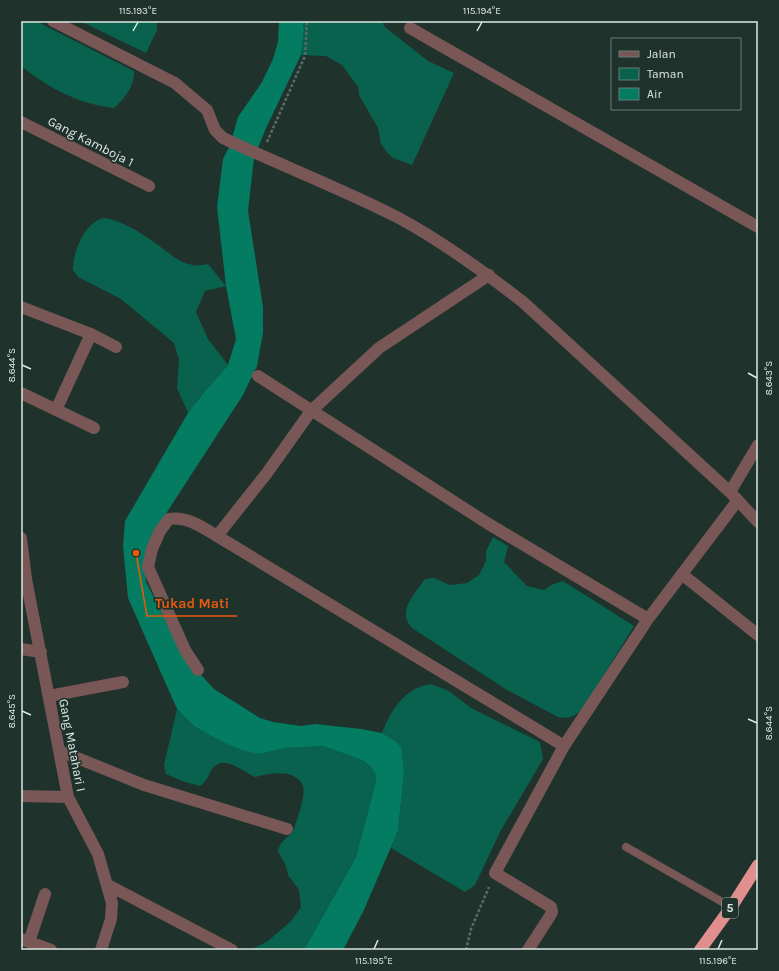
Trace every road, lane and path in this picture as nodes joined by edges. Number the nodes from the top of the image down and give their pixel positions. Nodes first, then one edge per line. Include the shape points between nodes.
1 (53, 21) edge
2 (307, 21) edge
3 (410, 28) dead end
4 (21, 122) edge
5 (259, 155) junction
6 (149, 186) dead end
7 (758, 227) edge
8 (489, 275) junction
9 (21, 307) edge
10 (91, 334) junction
11 (116, 348) dead end
12 (258, 376) dead end
13 (21, 394) edge
14 (56, 410) junction
15 (311, 411) junction
16 (94, 428) dead end
17 (758, 445) edge
18 (730, 492) junction
19 (738, 500) junction
20 (758, 522) edge
21 (217, 536) junction
22 (21, 538) edge
23 (683, 575) junction
24 (648, 619) junction
25 (758, 635) edge
26 (21, 649) edge
27 (41, 652) junction
28 (198, 670) dead end
29 (123, 682) dead end
30 (49, 696) junction
31 (564, 746) junction
32 (60, 751) junction
33 (21, 796) edge
34 (68, 797) junction
35 (287, 829) dead end
36 (626, 846) dead end
37 (758, 866) edge
38 (495, 872) junction
39 (108, 885) junction
40 (45, 894) dead end
41 (731, 907) junction
42 (25, 940) edge
43 (51, 950) edge
44 (101, 950) edge
45 (232, 950) edge
46 (466, 950) edge
47 (528, 950) edge
48 (700, 950) edge

1 - 5 street via 175,83 207,110 217,134
2 - 5 path via 302,65
3 - 7 street
4 - 6 street, Gang Kamboja 1
5 - 8 street via 397,217
8 - 15 street via 379,348
8 - 18 street via 523,302
9 - 10 street
10 - 11 street
10 - 14 street
12 - 15 street
13 - 14 street
14 - 16 street
15 - 21 street via 267,473
15 - 24 street via 487,523
17 - 18 street
18 - 19 street
19 - 20 street
19 - 23 street
21 - 28 street via 189,521 169,519 160,531 148,562 154,582 185,650
21 - 31 street
22 - 27 street, Gang Matahari I via 26,579
23 - 24 street
23 - 25 street
24 - 31 street
26 - 27 street
27 - 30 street, Gang Matahari I
29 - 30 street
30 - 32 street, Gang Matahari I
31 - 38 street
32 - 34 street, Gang Matahari I
32 - 35 street via 144,785
33 - 34 street
34 - 39 street, Gang Matahari I via 98,854
36 - 41 lane
37 - 41 highway, 5
38 - 46 path via 471,929
38 - 47 street via 551,907 550,916
39 - 44 street, Gang Matahari I via 112,903 111,919
39 - 45 street
40 - 42 street
41 - 48 highway, 5
42 - 43 street

